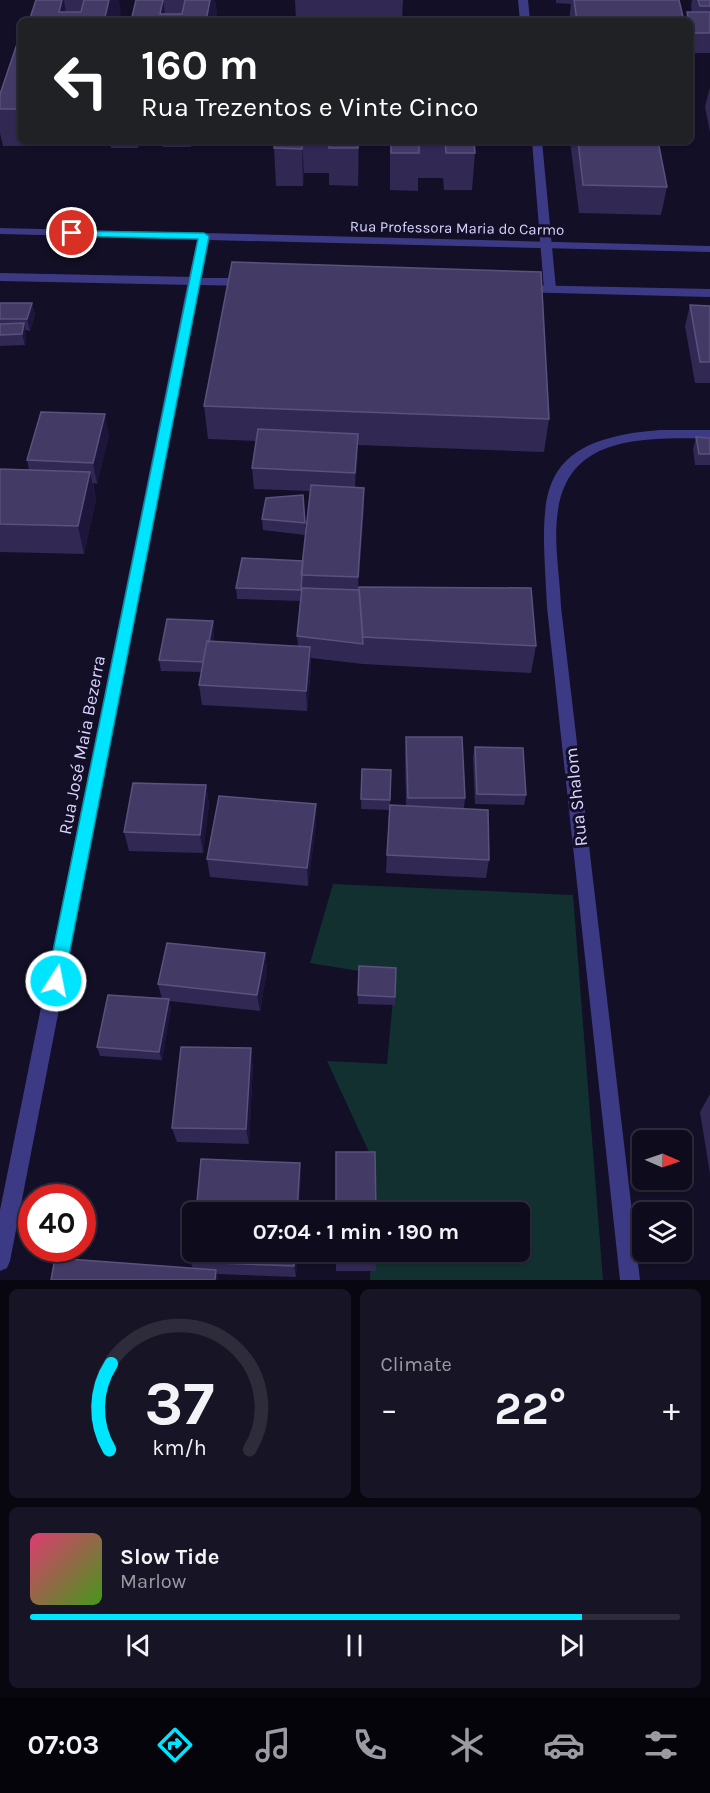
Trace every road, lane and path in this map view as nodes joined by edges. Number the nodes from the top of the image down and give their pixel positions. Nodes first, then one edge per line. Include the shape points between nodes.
1 (522, 0) edge
2 (525, 18) edge
3 (537, 144) edge
4 (0, 231) edge
5 (204, 236) junction
6 (547, 245) junction
7 (710, 249) edge
8 (0, 277) edge
9 (194, 281) junction
10 (265, 283) edge
11 (502, 288) edge
12 (550, 289) junction
13 (710, 293) edge
14 (710, 435) edge
15 (0, 1261) edge
16 (630, 1280) edge

1 - 2 street
3 - 6 street
4 - 5 street, Rua Professora Maria do Carmo
5 - 6 street, Rua Professora Maria do Carmo
5 - 9 street, Rua José Maia Bezerra
6 - 7 street, Rua Professora Maria do Carmo
6 - 12 street
8 - 9 street
9 - 10 street
9 - 15 street, Rua José Maia Bezerra
11 - 12 street
12 - 13 street
14 - 16 street, Rua Shalom via 639,435 606,440 577,457 561,474 551,510 555,619

